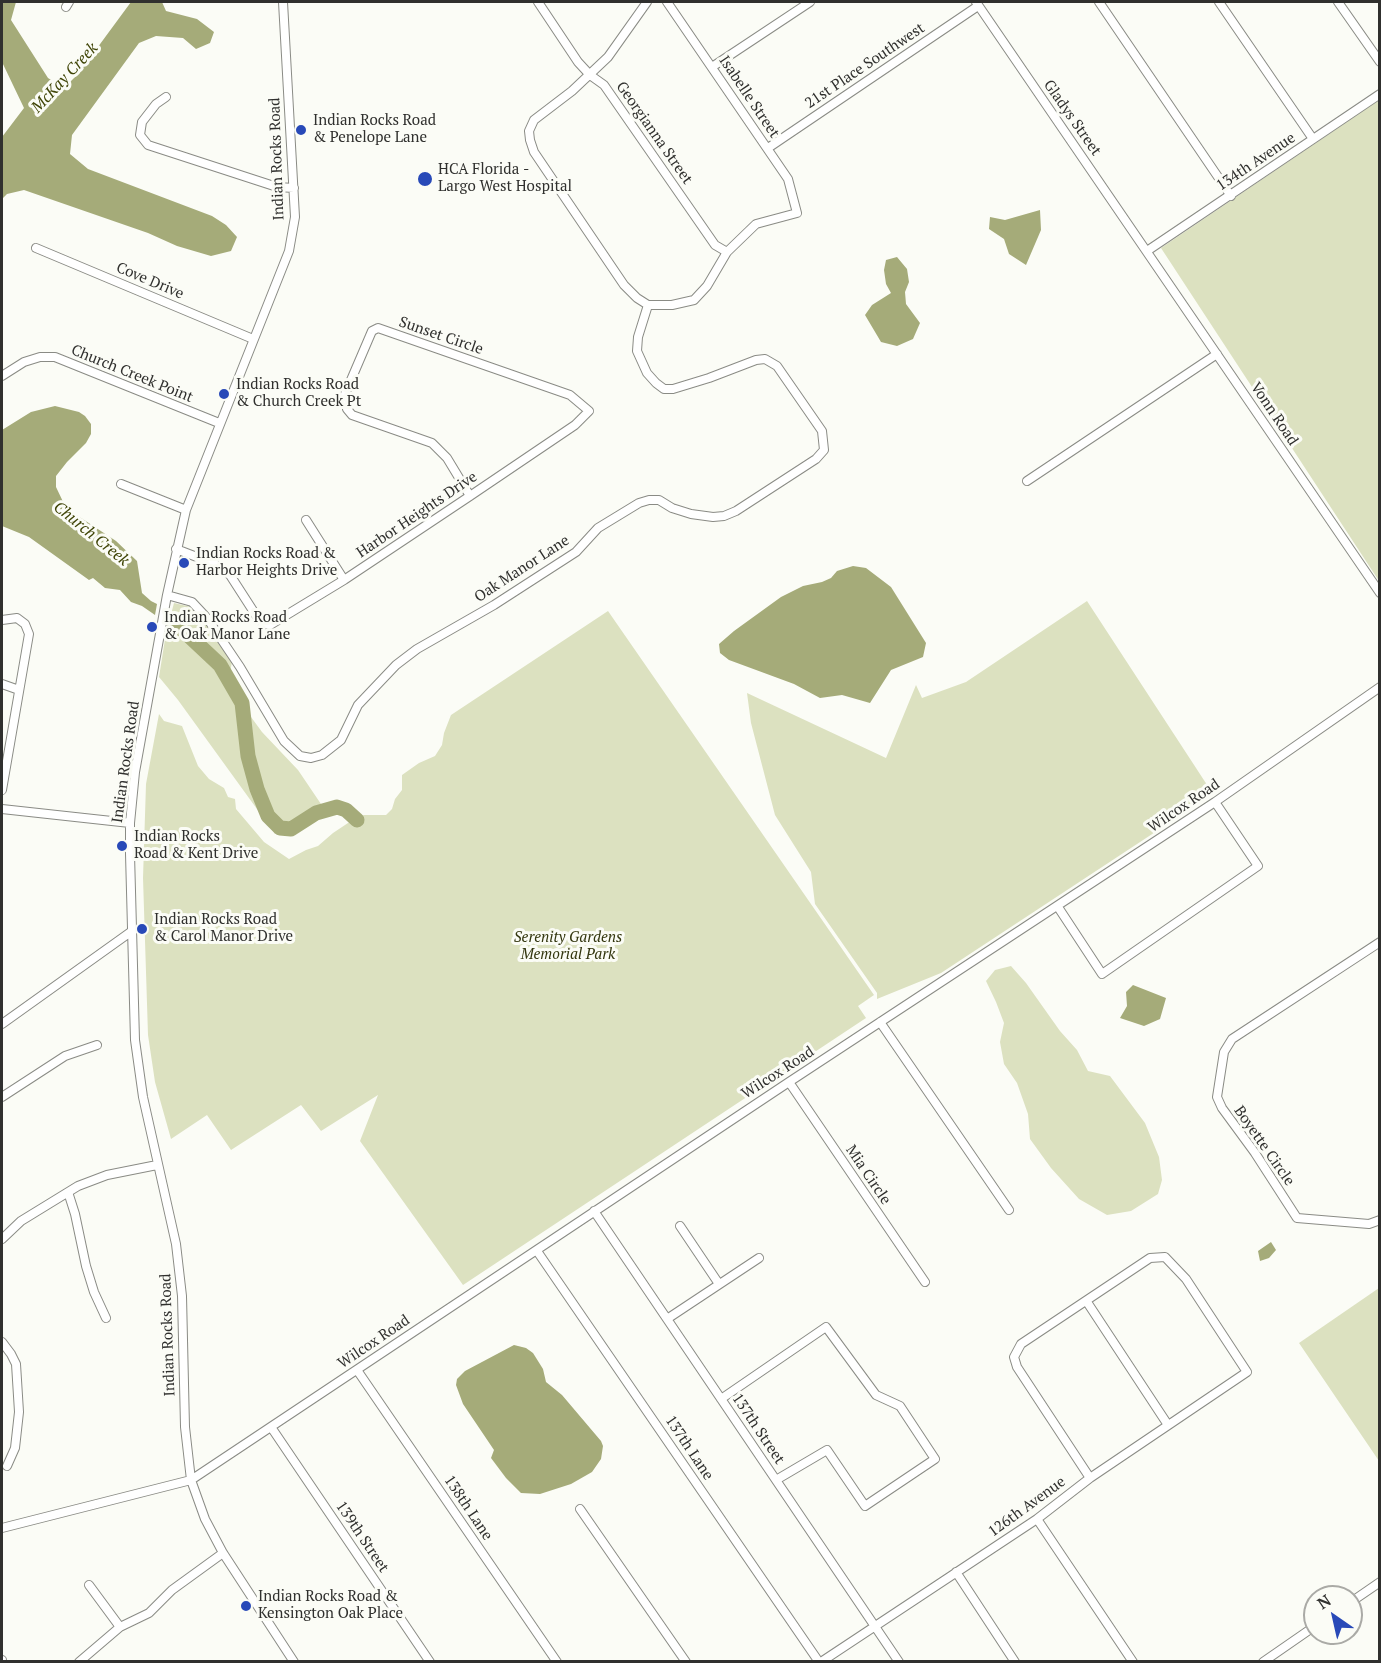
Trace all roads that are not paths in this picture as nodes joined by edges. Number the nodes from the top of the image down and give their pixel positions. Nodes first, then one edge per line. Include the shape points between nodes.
1 (283, 2) edge
2 (538, 2) edge
3 (647, 2) edge
4 (667, 2) edge
5 (810, 2) edge
6 (1099, 2) edge
7 (1219, 2) edge
8 (1338, 2) edge
9 (977, 4) edge
10 (1380, 62) edge
11 (712, 67) junction
12 (590, 75) junction
13 (1380, 94) edge
14 (166, 98) dead end
15 (1313, 139) junction
16 (768, 148) junction
17 (294, 188) junction
18 (1231, 196) junction
19 (36, 248) dead end
20 (1147, 250) junction
21 (727, 252) junction
22 (648, 305) junction
23 (253, 339) junction
24 (1217, 354) junction
25 (2, 376) edge
26 (589, 411) joint
27 (219, 423) junction
28 (1027, 481) dead end
29 (121, 484) dead end
30 (470, 496) junction
31 (186, 510) junction
32 (306, 520) dead end
33 (176, 549) junction
34 (344, 580) junction
35 (1380, 592) edge
36 (167, 595) junction
37 (2, 620) edge
38 (2, 684) edge
39 (1380, 687) edge
40 (19, 690) junction
41 (2, 790) edge
42 (1215, 802) junction
43 (2, 809) edge
44 (130, 824) junction
45 (1058, 907) junction
46 (132, 932) junction
47 (1380, 942) edge
48 (880, 1023) junction
49 (2, 1024) edge
50 (97, 1045) dead end
51 (789, 1082) junction
52 (2, 1097) edge
53 (157, 1165) junction
54 (68, 1192) junction
55 (1009, 1210) dead end
56 (594, 1211) junction
57 (1380, 1220) edge
58 (680, 1226) dead end
59 (2, 1239) edge
60 (537, 1251) junction
61 (759, 1258) dead end
62 (925, 1282) dead end
63 (719, 1284) junction
64 (1087, 1302) junction
65 (106, 1318) dead end
66 (667, 1319) junction
67 (2, 1342) edge
68 (357, 1370) junction
69 (721, 1399) junction
70 (1168, 1425) junction
71 (271, 1427) junction
72 (7, 1466) dead end
73 (1090, 1478) junction
74 (191, 1480) junction
75 (776, 1480) junction
76 (580, 1509) dead end
77 (1037, 1519) junction
78 (2, 1528) edge
79 (223, 1553) junction
80 (956, 1572) junction
81 (1380, 1582) edge
82 (89, 1585) dead end
83 (1363, 1594) edge
84 (875, 1626) junction
85 (120, 1627) junction
86 (1303, 1634) edge
87 (80, 1662) edge
88 (294, 1662) edge
89 (430, 1662) edge
90 (557, 1662) edge
91 (686, 1662) edge
92 (820, 1662) edge
93 (899, 1662) edge
94 (1015, 1662) edge
95 (1133, 1662) edge
96 (1263, 1662) edge

1 - 17 street, Indian Rocks Road
2 - 12 street, Georgianna Street
3 - 12 street via 608,57
4 - 11 street, Isabelle Street
5 - 11 street
6 - 18 street
7 - 15 street
8 - 10 street
9 - 16 street, 21st Place Southwest
9 - 20 street, Gladys Street
11 - 16 street, Isabelle Street
12 - 21 street, Georgianna Street via 604,85 715,245
12 - 22 street via 534,120 530,140 534,152 624,285
13 - 15 street, 134th Avenue
14 - 17 street via 142,122 140,135 148,145 277,187
15 - 18 street, 134th Avenue
16 - 21 street, Isabelle Street via 788,179 797,213 756,224
17 - 23 street, Indian Rocks Road via 289,251
18 - 20 street, 134th Avenue
19 - 23 street, Cove Drive
20 - 24 street, Vonn Road
21 - 22 street via 694,300
22 - 36 street, Oak Manor Lane via 638,351 646,373 656,383 673,389 765,359 777,366 822,431 824,450 816,459 724,516 691,514 659,500 639,503 598,528 567,558 417,648 358,705 341,740 322,755 311,758 300,756 284,741 207,618 192,602
23 - 27 street, Indian Rocks Road
24 - 28 street
24 - 35 street, Vonn Road
25 - 27 street, Church Creek Point via 24,362 55,357
26 - 30 street, Harbor Heights Drive via 575,425
26 - 30 street, Sunset Circle via 570,395 378,328 372,331 345,393 347,409 352,415 432,443 447,458
27 - 31 street, Indian Rocks Road
29 - 31 street
30 - 34 street, Harbor Heights Drive
31 - 33 street, Indian Rocks Road
32 - 34 street
33 - 34 street, Harbor Heights Drive via 215,564 230,575 265,624 276,623
33 - 36 street, Indian Rocks Road
36 - 44 street, Indian Rocks Road via 135,772
37 - 40 street via 17,618 29,634
38 - 40 street
39 - 42 street, Wilcox Road
40 - 41 street
42 - 45 street, Wilcox Road
42 - 45 street via 1258,866 1102,974
43 - 44 street
44 - 46 street, Indian Rocks Road
45 - 48 street, Wilcox Road
46 - 49 street
46 - 53 street, Indian Rocks Road via 138,1068
47 - 57 street, Boyette Circle via 1232,1040 1224,1052 1217,1097 1297,1218 1369,1224
48 - 51 street, Wilcox Road
48 - 55 street
50 - 52 street via 65,1056
51 - 56 street, Wilcox Road
51 - 62 street, Mia Circle
53 - 54 street via 107,1175
53 - 74 street, Indian Rocks Road via 176,1244 182,1296 184,1426
54 - 59 street via 21,1221
54 - 65 street via 94,1293
56 - 60 street, Wilcox Road
56 - 66 street, 137th Street
58 - 63 street
60 - 68 street, Wilcox Road
60 - 92 street, 137th Lane
61 - 63 street
63 - 66 street
64 - 70 street
64 - 70 street, 126th Avenue via 1150,1258 1165,1257 1247,1372
64 - 73 street via 1021,1344 1014,1357
66 - 69 street, 137th Street
67 - 72 street via 16,1364 19,1412 15,1448
68 - 71 street, Wilcox Road
68 - 90 street, 138th Lane
69 - 75 street, 137th Street
69 - 75 street via 826,1327 876,1395 900,1406 935,1459 865,1506 827,1450
70 - 73 street, 126th Avenue
71 - 74 street, Wilcox Road
71 - 89 street, 139th Street
73 - 77 street, 126th Avenue
74 - 78 street, Wilcox Road
74 - 79 street, Indian Rocks Road
75 - 84 street, 137th Street
76 - 91 street
77 - 80 street, 126th Avenue
77 - 95 street
79 - 85 street via 172,1590 149,1613
79 - 88 street, Indian Rocks Road
80 - 84 street, 126th Avenue
80 - 94 street
81 - 83 street
82 - 85 street
84 - 92 street, 126th Avenue
84 - 93 street, 137th Street
85 - 87 street
86 - 96 street

